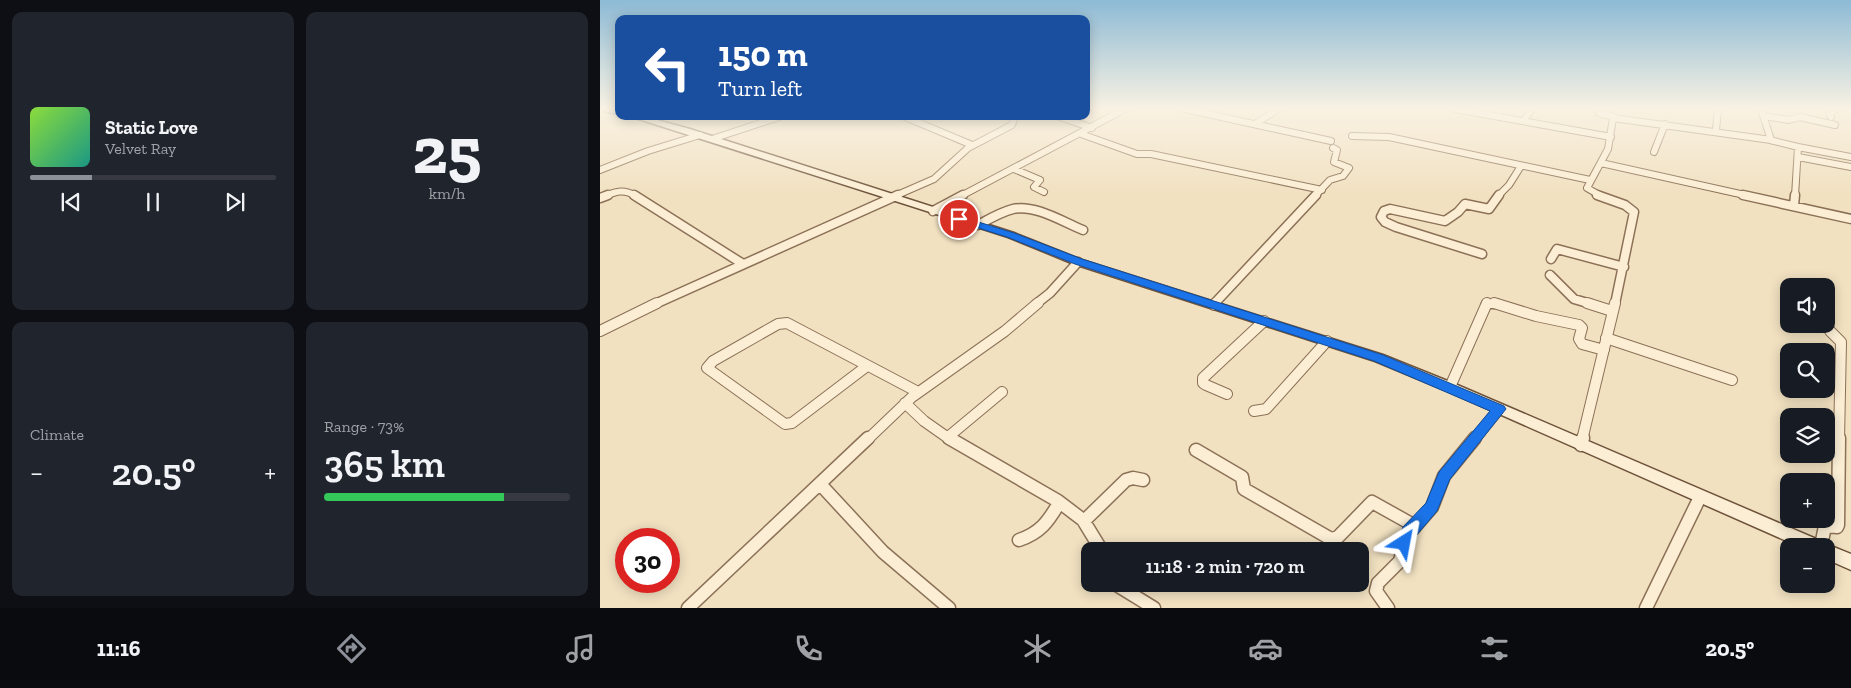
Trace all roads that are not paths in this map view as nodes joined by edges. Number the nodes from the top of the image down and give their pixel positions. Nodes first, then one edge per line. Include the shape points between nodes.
1 (704, 137) edge
2 (707, 137) edge
3 (954, 137) edge
4 (989, 137) edge
5 (1075, 137) edge
6 (1090, 137) edge
7 (1304, 137) edge
8 (1391, 137) edge
9 (1611, 137) edge
10 (1660, 137) edge
11 (1756, 137) edge
12 (1771, 137) edge
13 (1770, 140) junction
14 (972, 145) junction
15 (1332, 145) joint
16 (1798, 147) junction
17 (1654, 152) dead end
18 (1798, 156) junction
19 (1851, 157) edge
20 (1601, 163) junction
21 (1521, 166) junction
22 (1851, 167) edge
23 (1014, 169) junction
24 (600, 170) edge
25 (1590, 180) junction
26 (1322, 190) junction
27 (1044, 192) dead end
28 (600, 198) edge
29 (894, 198) junction
30 (1794, 206) junction
31 (933, 210) junction
32 (1851, 219) edge
33 (978, 225) junction
34 (1083, 230) dead end
35 (1482, 254) dead end
36 (1550, 259) dead end
37 (1078, 262) junction
38 (743, 264) junction
39 (1624, 267) junction
40 (1550, 275) dead end
41 (1214, 305) junction
42 (1612, 311) junction
43 (1264, 321) junction
44 (600, 331) edge
45 (1832, 333) edge
46 (1606, 338) junction
47 (1327, 342) junction
48 (1604, 350) junction
49 (868, 366) junction
50 (1732, 380) dead end
51 (1450, 387) junction
52 (918, 392) junction
53 (1002, 392) dead end
54 (1227, 394) dead end
55 (905, 403) junction
56 (1499, 409) junction
57 (1254, 411) dead end
58 (948, 437) junction
59 (1581, 445) junction
60 (1196, 450) dead end
61 (1143, 480) dead end
62 (821, 485) junction
63 (1700, 497) junction
64 (1059, 503) junction
65 (1084, 521) junction
66 (1415, 526) junction
67 (1796, 538) edge
68 (1823, 538) edge
69 (1019, 540) dead end
70 (1094, 542) edge
71 (1835, 555) edge
72 (1851, 562) edge
73 (1128, 592) edge
74 (688, 608) edge
75 (949, 608) edge
76 (1154, 608) edge
77 (1388, 608) edge
78 (1646, 608) edge

1 - 24 street via 648,151
2 - 29 street
3 - 14 street
4 - 14 street
5 - 23 street
6 - 26 street via 1139,155 1151,154
7 - 15 street
8 - 21 street
9 - 20 street
10 - 17 street
11 - 13 street
12 - 13 street
13 - 16 street
14 - 29 street via 938,177
15 - 26 street via 1337,150 1334,162 1349,170 1343,176 1330,180
16 - 18 street
16 - 19 street
18 - 22 street
18 - 30 street
20 - 25 street
20 - 30 street
21 - 25 street
21 - 35 street via 1489,209 1465,204 1445,221 1390,209 1381,217 1396,227
23 - 27 street via 1040,180 1034,187
23 - 31 street
25 - 39 street via 1589,191 1633,210
26 - 41 street
28 - 38 street via 628,191
29 - 31 street
29 - 38 street
30 - 32 street
31 - 33 street
33 - 34 street via 1008,211 1025,208
33 - 37 street
36 - 39 street via 1557,249
37 - 41 street
37 - 52 street via 1050,293 1005,331
38 - 44 street
39 - 42 street
40 - 42 street via 1574,299
41 - 43 street
42 - 46 street
43 - 47 street
43 - 54 street via 1203,378 1203,383
45 - 68 street via 1840,342 1838,525 1825,526
46 - 48 street
46 - 50 street
47 - 51 street via 1379,358
47 - 57 street via 1266,409
48 - 51 street via 1582,344 1579,325 1487,303
48 - 59 street
49 - 49 street via 786,323 778,324 713,361 707,368 785,424 792,423
49 - 52 street
51 - 56 street
52 - 55 street
53 - 58 street
55 - 58 street
55 - 62 street
56 - 59 street
56 - 66 street via 1444,476 1432,507
58 - 64 street
59 - 63 street
60 - 66 street via 1242,477 1244,489 1331,539 1338,537 1370,503 1376,503
61 - 65 street via 1126,480
62 - 74 street
62 - 75 street via 883,552
63 - 67 street
63 - 78 street
64 - 65 street
64 - 69 street via 1043,529
65 - 70 street
66 - 77 street via 1405,538 1400,561 1376,587 1378,596
71 - 72 street
73 - 76 street

